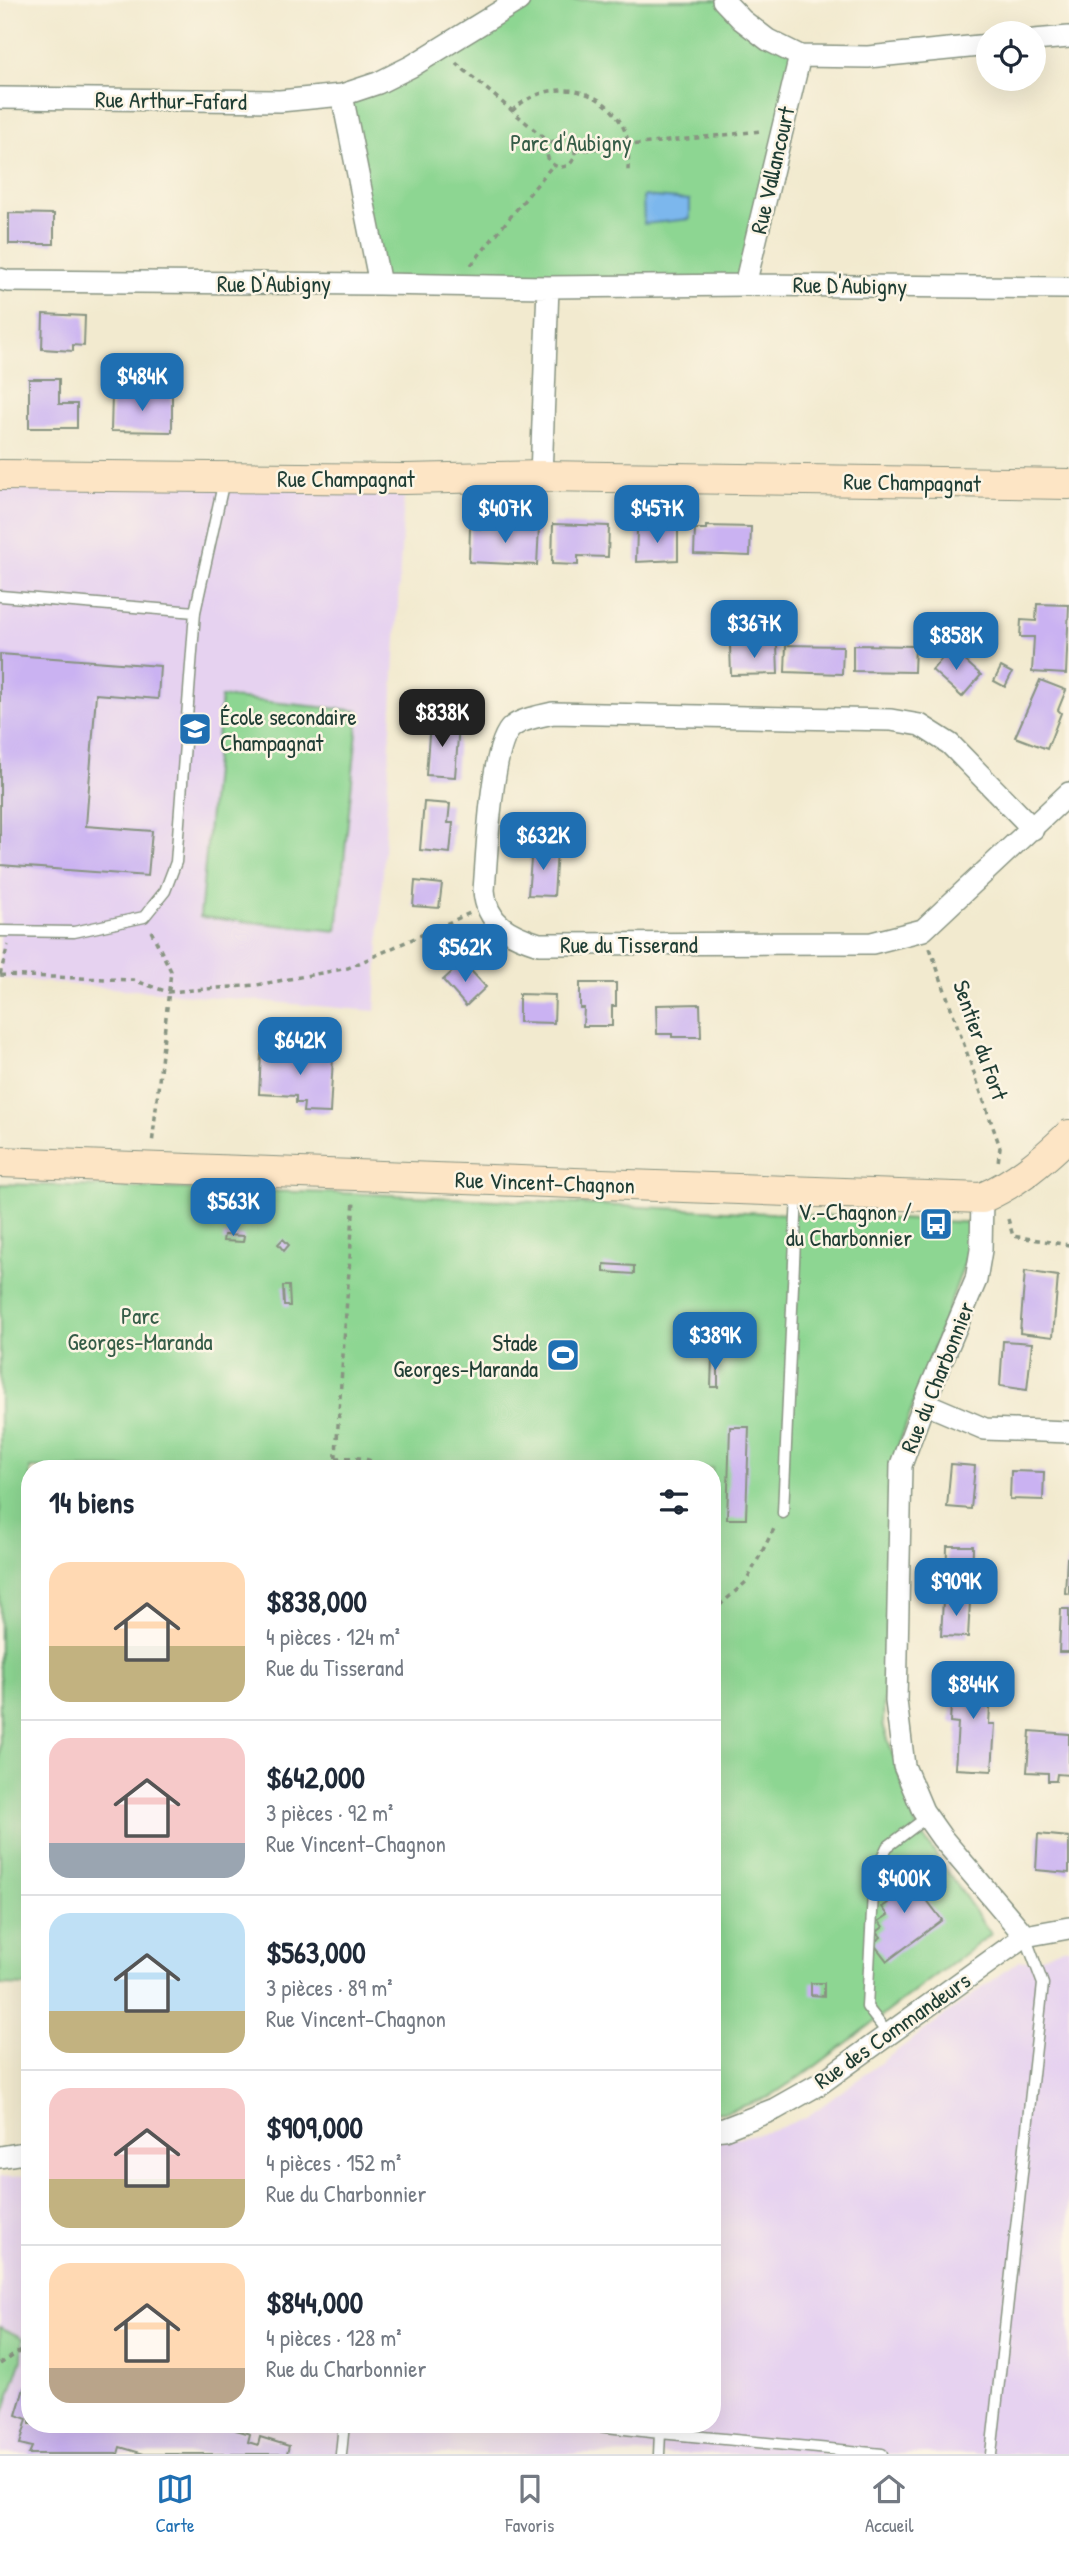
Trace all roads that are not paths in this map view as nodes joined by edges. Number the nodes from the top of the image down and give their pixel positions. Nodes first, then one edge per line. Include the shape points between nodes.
1 (519, 0) edge
2 (723, 0) edge
3 (1069, 37) edge
4 (1046, 39) edge
5 (976, 46) edge
6 (800, 56) junction
7 (342, 95) junction
8 (0, 98) edge
9 (0, 279) edge
10 (380, 284) junction
11 (745, 285) junction
12 (548, 287) junction
13 (1069, 288) edge
14 (0, 475) edge
15 (541, 476) junction
16 (225, 477) junction
17 (1069, 484) edge
18 (0, 596) edge
19 (195, 612) junction
20 (1069, 793) edge
21 (1033, 829) junction
22 (5, 932) edge
23 (1069, 1135) edge
24 (0, 1162) edge
25 (797, 1192) junction
26 (982, 1198) junction
27 (924, 1403) junction
28 (1069, 1432) edge
29 (783, 1513) road end
30 (927, 1817) junction
31 (1069, 1928) edge
32 (1025, 1936) junction
33 (888, 2034) junction
34 (721, 2129) edge
35 (21, 2154) edge
36 (0, 2157) edge
37 (343, 2433) edge
38 (660, 2433) edge
39 (670, 2433) edge
40 (341, 2454) edge
41 (659, 2454) edge
42 (882, 2454) edge
43 (991, 2454) edge

1 - 7 street, Rue Arthur-Fafard via 378,83
2 - 6 street via 768,40
3 - 4 street
5 - 6 street via 868,57
6 - 11 street, Rue Vallancourt
7 - 8 street, Rue Arthur-Fafard via 280,101
7 - 10 street
9 - 10 street, Rue D'Aubigny
10 - 12 street, Rue D'Aubigny
11 - 12 street, Rue D'Aubigny
11 - 13 street, Rue D'Aubigny
12 - 15 street
14 - 16 street, Rue Champagnat
15 - 16 street, Rue Champagnat
15 - 17 street, Rue Champagnat
16 - 19 lane
18 - 19 lane
19 - 22 lane via 176,862 165,891 144,917 74,932
20 - 21 street, Rue du Tisserand
21 - 21 street, Rue du Tisserand via 923,929 872,943 539,944 514,936 485,907 501,743 512,726 553,713 891,720 920,725 950,744
23 - 26 street, Rue Vincent-Chagnon via 1020,1178
24 - 25 street, Rue Vincent-Chagnon
25 - 26 street, Rue Vincent-Chagnon
25 - 29 lane
26 - 27 street, Rue du Charbonnier via 976,1280
27 - 28 street via 985,1429
27 - 30 street, Rue du Charbonnier via 901,1465 896,1701 904,1766
30 - 32 street, Rue du Charbonnier
30 - 33 lane via 887,1847 874,1874 867,2007
31 - 32 street, Rue des Commandeurs
32 - 33 street, Rue des Commandeurs
32 - 43 lane via 1042,1983
33 - 34 street, Rue des Commandeurs via 821,2083 775,2109
35 - 36 street
37 - 40 lane
38 - 41 lane
39 - 42 lane

